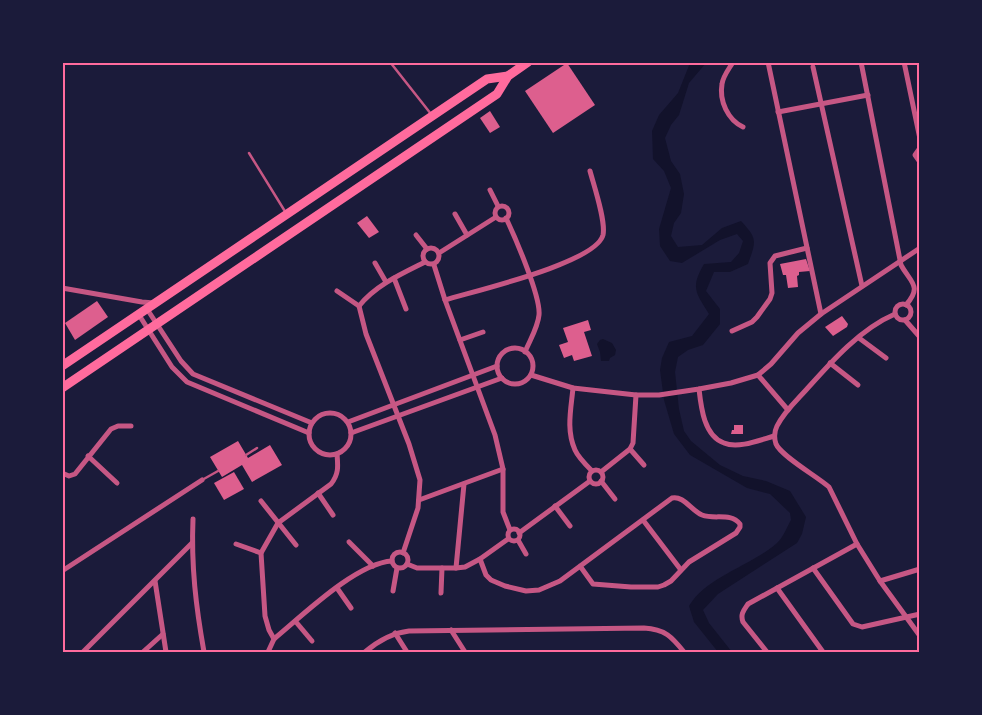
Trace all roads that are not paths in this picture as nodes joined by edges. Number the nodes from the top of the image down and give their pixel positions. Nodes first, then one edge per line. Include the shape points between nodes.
1 (390, 62) edge
2 (528, 62) edge
3 (733, 62) edge
4 (768, 62) edge
5 (861, 62) edge
6 (904, 62) edge
7 (516, 66) edge
8 (813, 67) dead end
9 (508, 76) junction
10 (868, 95) junction
11 (822, 104) junction
12 (778, 112) junction
13 (432, 116) junction
14 (743, 127) dead end
15 (920, 139) edge
16 (920, 148) edge
17 (249, 153) dead end
18 (920, 162) edge
19 (590, 171) dead end
20 (490, 190) dead end
21 (498, 206) junction
22 (287, 214) junction
23 (455, 214) dead end
24 (496, 217) junction
25 (506, 218) junction
26 (416, 235) dead end
27 (468, 235) junction
28 (807, 248) junction
29 (920, 248) edge
30 (427, 249) junction
31 (439, 253) junction
32 (900, 260) junction
33 (425, 262) junction
34 (375, 263) dead end
35 (434, 264) junction
36 (528, 275) junction
37 (394, 278) junction
38 (386, 282) junction
39 (862, 286) junction
40 (62, 288) edge
41 (337, 291) dead end
42 (445, 300) junction
43 (157, 303) junction
44 (906, 305) junction
45 (359, 306) junction
46 (147, 309) junction
47 (406, 309) dead end
48 (821, 314) junction
49 (896, 314) junction
50 (139, 315) junction
51 (905, 320) junction
52 (158, 325) junction
53 (149, 331) junction
54 (732, 331) dead end
55 (483, 332) dead end
56 (919, 336) edge
57 (859, 338) junction
58 (460, 340) junction
59 (525, 352) junction
60 (886, 358) dead end
61 (830, 363) junction
62 (62, 366) edge
63 (498, 366) junction
64 (473, 375) junction
65 (530, 375) junction
66 (758, 375) junction
67 (502, 378) junction
68 (205, 380) junction
69 (858, 385) dead end
70 (477, 387) junction
71 (62, 388) edge
72 (201, 388) junction
73 (573, 388) junction
74 (699, 389) junction
75 (636, 395) junction
76 (256, 400) junction
77 (394, 405) junction
78 (252, 409) junction
79 (788, 410) junction
80 (398, 415) junction
81 (348, 422) junction
82 (312, 424) junction
83 (131, 426) dead end
84 (309, 433) junction
85 (351, 433) junction
86 (774, 436) junction
87 (257, 448) dead end
88 (630, 449) junction
89 (246, 454) dead end
90 (336, 454) junction
91 (88, 456) junction
92 (644, 465) dead end
93 (504, 469) junction
94 (218, 471) dead end
95 (592, 471) junction
96 (601, 472) junction
97 (62, 473) edge
98 (202, 480) joint
99 (590, 480) junction
100 (601, 481) junction
101 (117, 483) dead end
102 (464, 484) junction
103 (318, 494) junction
104 (615, 499) dead end
105 (419, 500) junction
106 (261, 502) dead end
107 (555, 506) junction
108 (332, 515) dead end
109 (193, 519) dead end
110 (643, 520) junction
111 (278, 523) junction
112 (570, 526) dead end
113 (510, 530) junction
114 (519, 532) junction
115 (508, 539) junction
116 (518, 540) junction
117 (349, 542) dead end
118 (192, 543) junction
119 (236, 544) dead end
120 (296, 544) dead end
121 (857, 544) junction
122 (261, 553) junction
123 (403, 553) junction
124 (526, 554) dead end
125 (480, 559) junction
126 (392, 562) junction
127 (407, 564) junction
128 (373, 566) junction
129 (580, 566) junction
130 (397, 568) junction
131 (442, 568) junction
132 (456, 568) junction
133 (813, 568) junction
134 (920, 569) edge
135 (680, 570) junction
136 (62, 571) edge
137 (155, 581) junction
138 (880, 581) junction
139 (336, 588) junction
140 (777, 588) junction
141 (392, 591) dead end
142 (441, 593) dead end
143 (351, 608) dead end
144 (920, 614) edge
145 (906, 618) junction
146 (296, 622) junction
147 (451, 630) junction
148 (395, 633) junction
149 (163, 634) junction
150 (920, 636) edge
151 (274, 639) junction
152 (312, 641) dead end
153 (83, 652) edge
154 (143, 652) edge
155 (166, 652) edge
156 (204, 652) edge
157 (268, 652) edge
158 (365, 652) edge
159 (407, 652) edge
160 (465, 652) edge
161 (682, 652) edge
162 (767, 652) edge
163 (823, 652) edge

1 - 13 lane
2 - 7 highway
3 - 14 street via 721,91 727,114 735,124
4 - 12 street
5 - 10 street
6 - 15 street
7 - 9 highway
8 - 11 street
9 - 13 highway via 487,79
9 - 52 highway via 497,94
10 - 11 street
10 - 32 street
11 - 12 street
11 - 39 street
12 - 28 street
13 - 22 highway
16 - 18 street via 915,155
17 - 22 lane
19 - 36 street via 603,222 599,242 580,256
20 - 21 street
21 - 24 street
21 - 25 street via 508,209
22 - 43 highway
23 - 27 street
24 - 25 street
24 - 27 street
25 - 36 street
26 - 30 street
27 - 31 street
28 - 48 street
28 - 54 street via 772,259 770,300 752,322
29 - 32 street
30 - 31 street via 435,248
30 - 33 street via 423,254
31 - 35 street
32 - 39 street
32 - 44 street via 914,283 914,293
33 - 35 street
33 - 37 street
34 - 38 street
35 - 42 street
36 - 42 street
36 - 59 street via 539,315
37 - 38 street
37 - 47 street
38 - 45 street
39 - 48 street
40 - 43 street
41 - 45 street
42 - 58 street
43 - 46 highway
44 - 49 street via 898,306
44 - 51 street via 911,313
45 - 77 street via 366,334
46 - 50 highway
46 - 52 street
48 - 66 street
49 - 51 street via 900,320
49 - 57 street
50 - 53 street
50 - 62 highway
51 - 56 street
52 - 53 highway
52 - 68 street via 188,370
53 - 71 highway
53 - 72 street via 180,376
55 - 58 street
57 - 60 street
57 - 61 street
58 - 64 street
59 - 63 street via 515,348 505,352
59 - 65 street via 532,360
61 - 69 street
61 - 79 street
63 - 64 street
63 - 67 street
64 - 70 street
64 - 77 street
65 - 67 street via 517,384
65 - 73 street
66 - 74 street
66 - 79 street
67 - 70 street
68 - 72 street
68 - 76 street
70 - 80 street
70 - 93 street
72 - 78 street
73 - 75 street
73 - 95 street via 570,434 575,451
74 - 75 street
74 - 86 street via 703,415 715,439 725,444 738,444
75 - 88 street
76 - 78 street
76 - 82 street
77 - 80 street
77 - 81 street
78 - 84 street
79 - 86 street via 776,427
80 - 85 street
80 - 105 street via 420,480
81 - 82 street via 329,412 316,418
81 - 85 street
82 - 84 street
83 - 91 street via 111,429
84 - 90 street via 312,444 320,452
85 - 90 street via 346,448
86 - 121 street via 776,446 782,452 829,487
87 - 89 lane
88 - 92 street
88 - 96 street
90 - 103 street via 339,468 335,479
91 - 97 street via 73,476
91 - 101 street
93 - 102 street
93 - 113 street via 503,512
94 - 98 lane
95 - 96 street
95 - 99 street
96 - 100 street
98 - 136 street
99 - 100 street via 594,484
99 - 107 street
100 - 104 street
102 - 105 street
102 - 132 street
103 - 108 street
103 - 111 street
105 - 123 street
106 - 111 street
107 - 112 street
107 - 114 street
109 - 118 street
110 - 129 street
110 - 135 street
110 - 135 street via 676,497 701,515 733,518 740,524 736,532
111 - 120 street
111 - 122 street
113 - 114 street
113 - 115 street
114 - 116 street
115 - 116 street via 512,542
115 - 125 street
116 - 124 street
117 - 128 street
118 - 137 street
118 - 156 street via 193,586
119 - 122 street
121 - 133 street
121 - 138 street
122 - 151 street via 265,616
123 - 126 street via 395,554
123 - 127 street via 408,559
125 - 129 street via 491,580 526,591 539,590 560,581
125 - 132 street
126 - 128 street
126 - 130 street
127 - 130 street
127 - 131 street via 417,568
128 - 139 street
129 - 135 street via 593,584 631,587 664,585
130 - 141 street
131 - 132 street
131 - 142 street
133 - 140 street
133 - 145 street via 853,624 862,627
134 - 138 street
137 - 149 street
137 - 153 street
138 - 145 street
139 - 143 street
139 - 146 street
140 - 162 street via 748,604 742,612 743,622
140 - 163 street
144 - 145 street
145 - 150 street
146 - 151 street
146 - 152 street
147 - 148 street
147 - 160 street
147 - 161 street via 654,628 667,633
148 - 158 street
148 - 159 street
149 - 154 street
149 - 155 street
151 - 157 street

